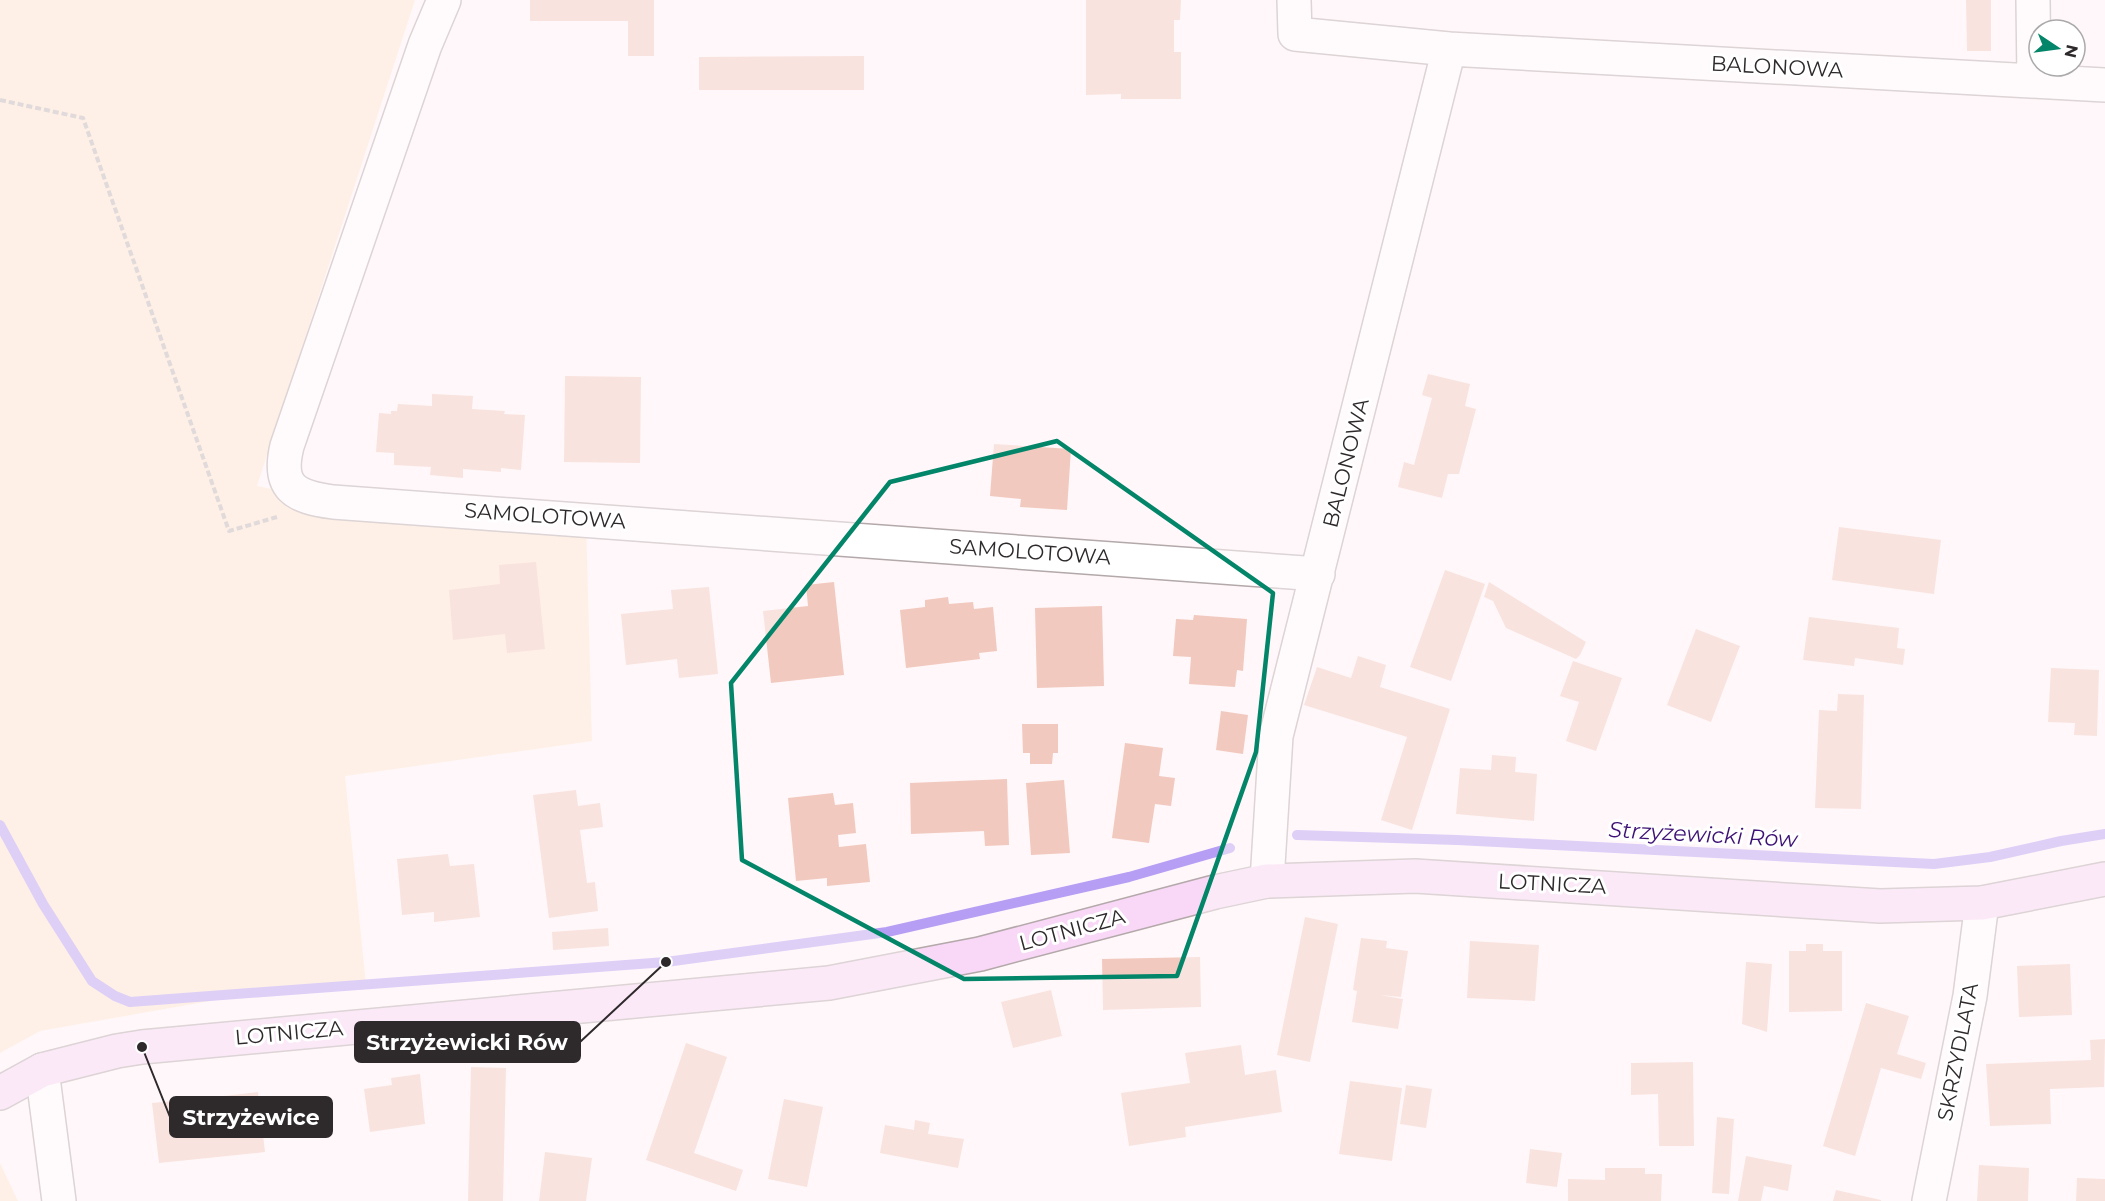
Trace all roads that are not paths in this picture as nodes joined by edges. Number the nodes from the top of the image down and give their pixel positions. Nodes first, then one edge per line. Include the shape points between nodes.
1 (444, 0) edge
2 (1294, 0) edge
3 (2033, 0) edge
4 (1449, 49) junction
5 (2034, 81) junction
6 (2105, 85) edge
7 (1318, 574) junction
8 (2105, 879) edge
9 (1267, 881) junction
10 (1982, 903) junction
11 (42, 1070) junction
12 (0, 1093) edge
13 (59, 1201) edge
14 (1929, 1201) edge

1 - 7 street, SAMOLOTOWA via 295,421 283,460 289,485 307,496 333,502
2 - 4 street, BALONOWA via 1295,34
3 - 5 street
4 - 5 street, BALONOWA
4 - 7 street, BALONOWA
5 - 6 street, BALONOWA
7 - 9 street, BALONOWA via 1276,736
8 - 10 street, LOTNICZA
9 - 10 street, LOTNICZA via 1415,876 1880,906
9 - 11 street, LOTNICZA via 980,954 829,983 142,1047
10 - 14 street, SKRZYDLATA via 1970,996
11 - 12 street, LOTNICZA
11 - 13 street

